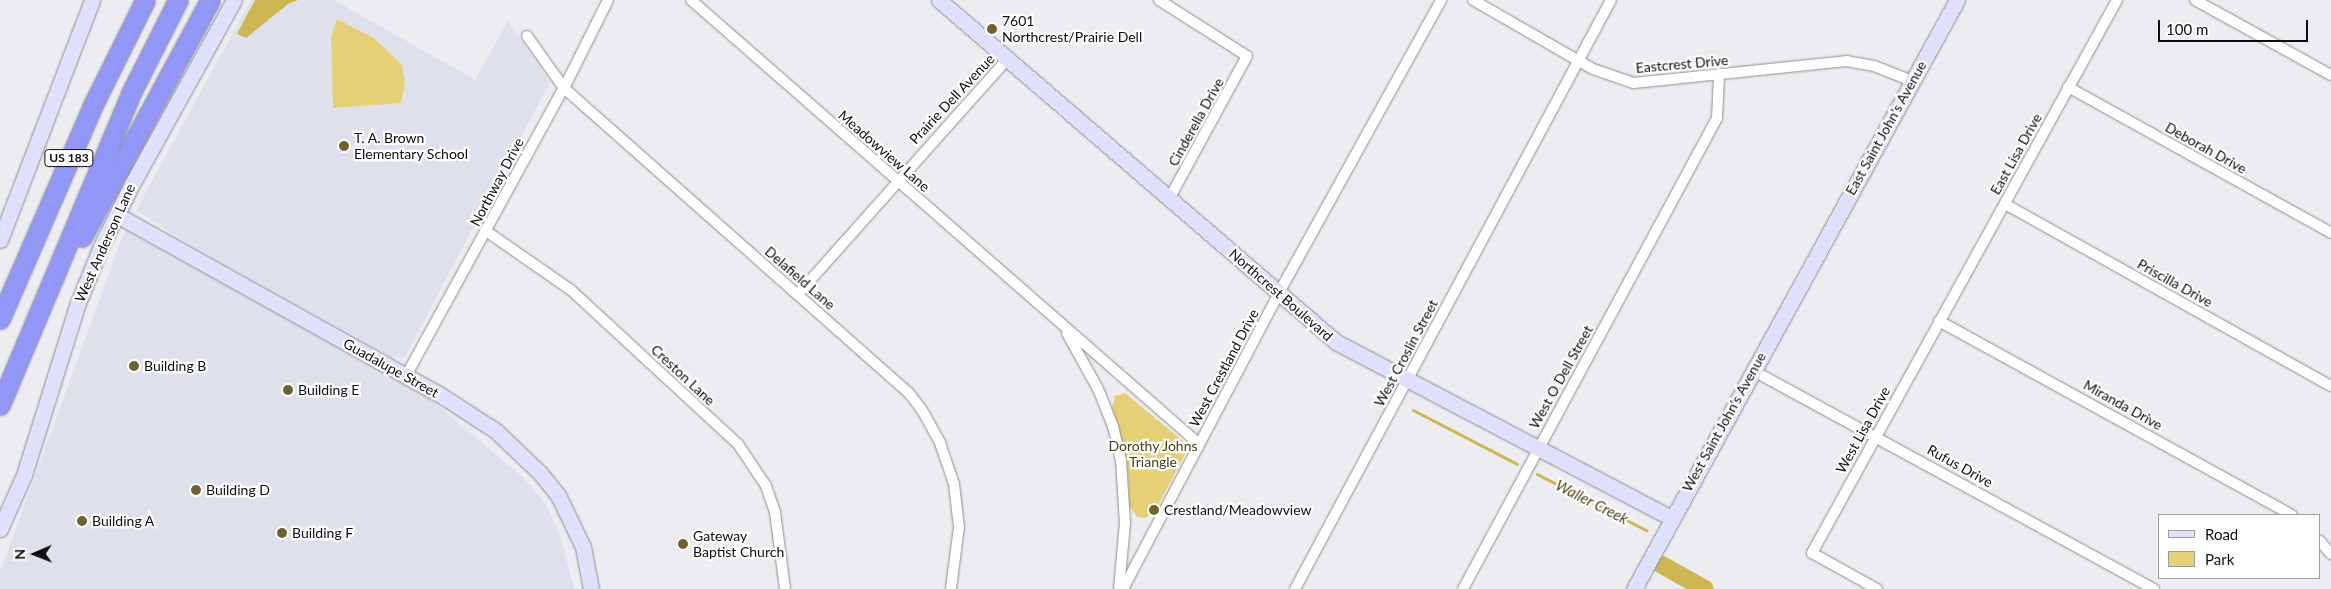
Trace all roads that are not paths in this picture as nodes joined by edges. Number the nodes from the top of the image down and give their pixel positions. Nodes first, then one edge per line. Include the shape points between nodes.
1 (92, 0) edge
2 (145, 0) edge
3 (178, 0) edge
4 (210, 0) edge
5 (234, 0) edge
6 (608, 0) edge
7 (691, 0) edge
8 (1159, 0) edge
9 (1441, 0) edge
10 (1472, 0) edge
11 (1611, 0) edge
12 (1956, 0) edge
13 (2117, 0) edge
14 (2195, 0) edge
15 (942, 1) edge
16 (527, 36) dead end
17 (1008, 58) junction
18 (1579, 59) junction
19 (1719, 75) junction
20 (2331, 75) edge
21 (1912, 81) junction
22 (2068, 87) junction
23 (564, 88) junction
24 (897, 180) junction
25 (1168, 201) junction
26 (2005, 204) junction
27 (117, 215) junction
28 (486, 231) junction
29 (2331, 233) edge
30 (0, 238) edge
31 (1814, 256) joint
32 (1280, 292) junction
33 (798, 294) junction
34 (46, 296) junction
35 (0, 319) edge
36 (1940, 321) junction
37 (1060, 322) junction
38 (1752, 370) junction
39 (406, 376) junction
40 (1407, 380) junction
41 (2331, 386) edge
42 (0, 405) edge
43 (1876, 436) junction
44 (1199, 444) junction
45 (1537, 449) junction
46 (2290, 514) edge
47 (1671, 518) junction
48 (0, 529) edge
49 (2321, 542) edge
50 (2331, 554) edge
51 (591, 589) edge
52 (785, 589) edge
53 (951, 589) edge
54 (1119, 589) edge
55 (1123, 589) edge
56 (1295, 589) edge
57 (1463, 589) edge
58 (1634, 589) edge
59 (1877, 589) edge
60 (2154, 589) edge

1 - 30 street
2 - 35 highway, US 183 via 92,106
3 - 34 highway, US 183 via 131,93
4 - 34 highway via 86,230
5 - 27 street, West Anderson Lane
6 - 23 street, Northway Drive
7 - 24 street, Meadowview Lane
8 - 25 street, Cinderella Drive via 1247,56
9 - 32 street, West Crestland Drive
10 - 18 street, Eastcrest Drive
11 - 18 street, West Croslin Street
12 - 21 street, East Saint John's Avenue
13 - 22 street, East Lisa Drive
14 - 20 street
15 - 17 street, Northcrest Boulevard
16 - 23 street, Delafield Lane
17 - 24 street, Prairie Dell Avenue
17 - 25 street, Northcrest Boulevard
18 - 19 street, Eastcrest Drive via 1593,69 1634,83
18 - 40 street, West Croslin Street
19 - 21 street, Eastcrest Drive via 1846,62 1874,66
19 - 45 street, West O Dell Street via 1717,118
21 - 31 street, East Saint John's Avenue
22 - 26 street, East Lisa Drive
22 - 29 street, Deborah Drive
23 - 28 street, Northway Drive
23 - 33 street, Delafield Lane
24 - 33 street, Prairie Dell Avenue
24 - 37 street, Meadowview Lane
25 - 32 street, Northcrest Boulevard
26 - 36 street, East Lisa Drive
26 - 41 street, Priscilla Drive
27 - 39 street, Guadalupe Street
27 - 48 street, West Anderson Lane via 78,303 24,475
28 - 39 street, Northway Drive
28 - 52 street, Creston Lane via 571,290 738,444 766,486 775,512
31 - 38 street, West Saint John's Avenue
32 - 40 street, Northcrest Boulevard via 1336,342
32 - 44 street, West Crestland Drive
33 - 53 street, Delafield Lane via 909,393 931,425 948,460 958,506 958,547
34 - 42 highway, US 183
36 - 43 street, West Lisa Drive
36 - 46 street, Miranda Drive
37 - 44 street, Meadowview Lane
37 - 54 street, Meadowview Lane via 1098,389 1113,426 1121,460 1125,523
38 - 43 street, Rufus Drive
38 - 47 street, West Saint John's Avenue
39 - 51 street, Guadalupe Street via 496,431 540,473 573,520 583,547
40 - 45 street, Northcrest Boulevard
40 - 56 street, West Croslin Street
43 - 59 street, West Lisa Drive via 1812,553
43 - 60 street, Rufus Drive
44 - 55 street, West Crestland Drive
45 - 47 street, Northcrest Boulevard
45 - 57 street, West O Dell Street
47 - 58 street, West Saint John's Avenue
49 - 50 street

